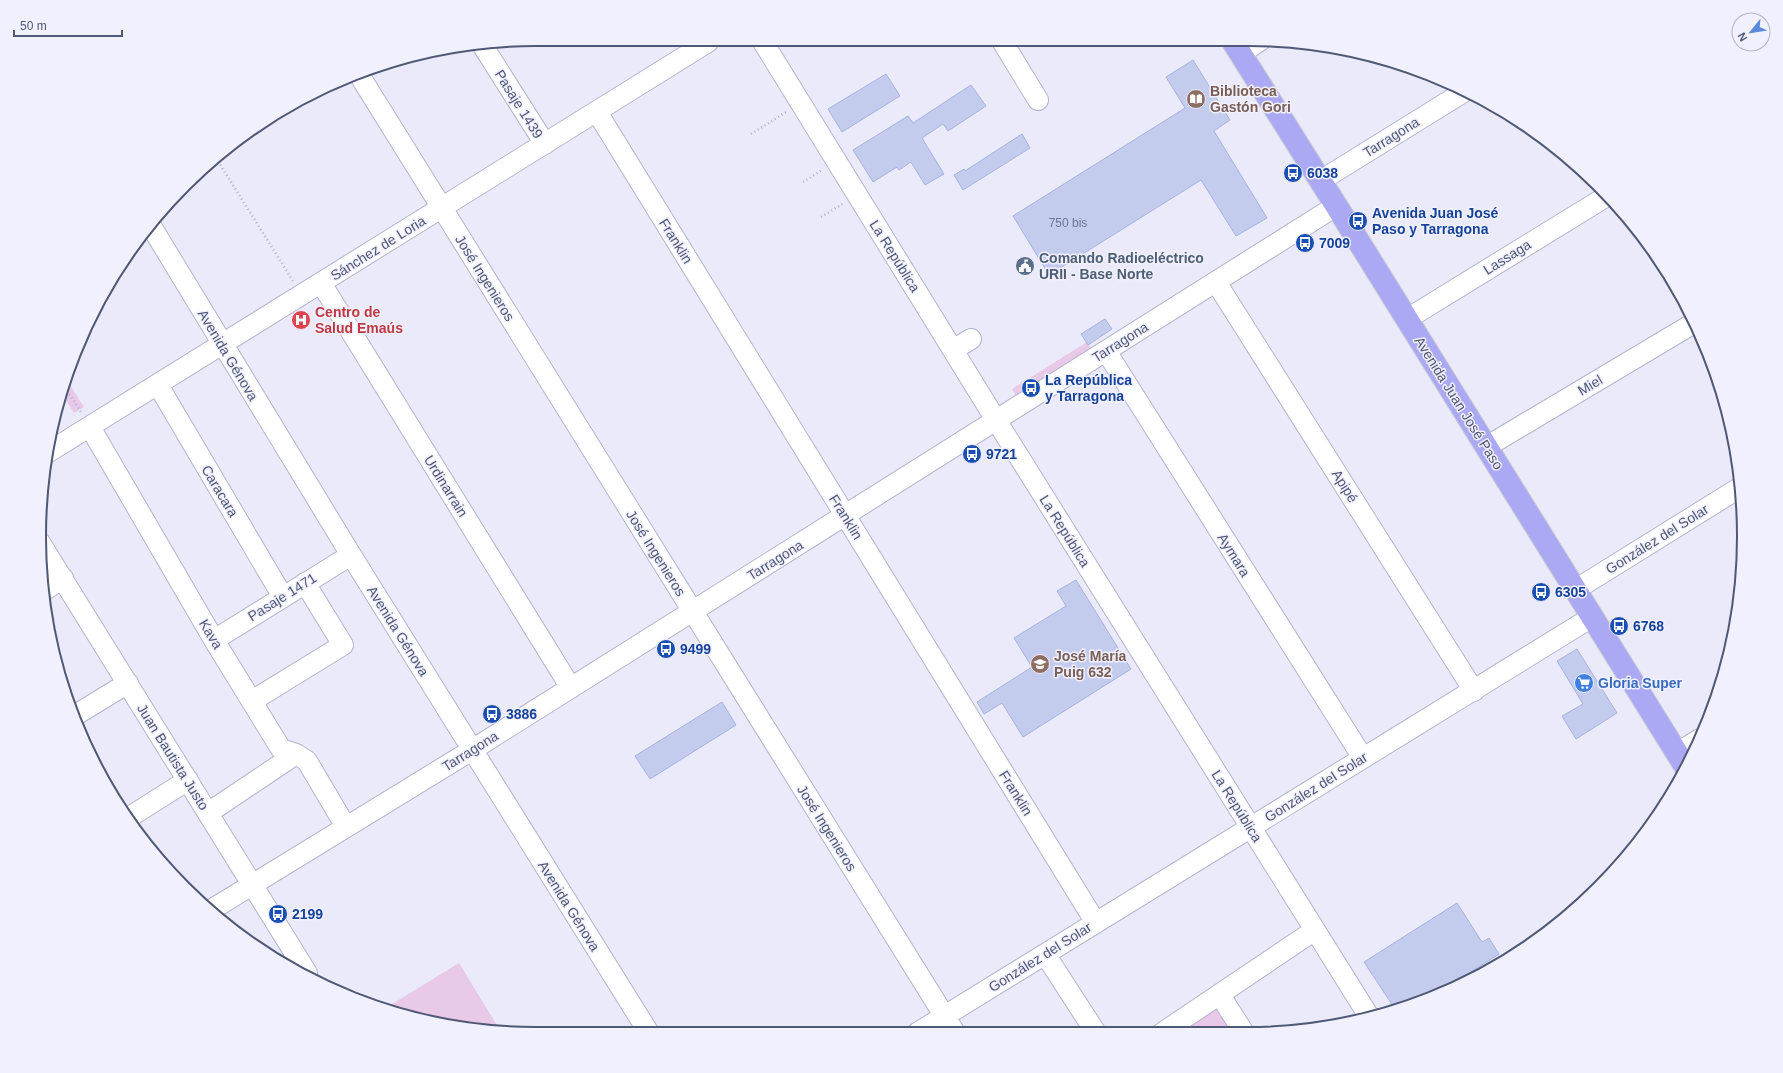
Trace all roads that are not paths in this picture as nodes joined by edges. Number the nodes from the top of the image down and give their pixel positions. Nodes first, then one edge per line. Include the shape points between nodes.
1 (702, 46) edge
2 (765, 46) edge
3 (1005, 46) edge
4 (1236, 47) edge
5 (485, 49) edge
6 (361, 78) edge
7 (1459, 95) edge
8 (1038, 100) dead end
9 (597, 112) junction
10 (545, 144) junction
11 (1320, 181) junction
12 (1602, 200) edge
13 (1336, 206) junction
14 (442, 208) junction
15 (154, 230) edge
16 (1216, 282) junction
17 (321, 283) junction
18 (1407, 319) junction
19 (1689, 326) edge
20 (971, 339) dead end
21 (222, 345) junction
22 (953, 350) junction
23 (1106, 351) junction
24 (158, 385) junction
25 (996, 420) junction
26 (90, 426) junction
27 (1486, 447) junction
28 (54, 449) edge
29 (1735, 491) edge
30 (845, 515) junction
31 (46, 552) edge
32 (351, 555) junction
33 (63, 578) junction
34 (305, 583) junction
35 (49, 587) edge
36 (1575, 590) junction
37 (283, 597) junction
38 (692, 611) junction
39 (1592, 617) junction
40 (214, 640) junction
41 (128, 683) junction
42 (571, 688) junction
43 (1474, 690) junction
44 (252, 701) junction
45 (79, 713) edge
46 (472, 750) junction
47 (296, 754) junction
48 (1363, 758) junction
49 (1681, 760) edge
50 (188, 780) junction
51 (208, 812) junction
52 (133, 815) edge
53 (346, 827) junction
54 (1251, 827) junction
55 (252, 884) junction
56 (216, 907) edge
57 (1096, 923) junction
58 (1315, 930) junction
59 (1045, 954) junction
60 (303, 967) edge
61 (1220, 995) junction
62 (1366, 1012) edge
63 (944, 1016) junction
64 (644, 1027) edge
65 (927, 1027) edge
66 (951, 1027) edge
67 (1092, 1027) edge
68 (1171, 1027) edge
69 (1240, 1027) edge

1 - 9 street, Sánchez de Loria
2 - 22 street, La República via 794,107 850,198
3 - 8 street
4 - 11 main road, Avenida Juan José Paso
5 - 10 street, Pasaje 1439
6 - 14 street, José Ingenieros
7 - 11 street, Tarragona
9 - 10 street, Sánchez de Loria
9 - 30 street, Franklin
10 - 14 street, Sánchez de Loria
11 - 13 main road, Avenida Juan José Paso
12 - 18 street, Lassaga
13 - 16 street, Tarragona
13 - 18 main road, Avenida Juan José Paso
14 - 17 street, Sánchez de Loria
14 - 38 street, José Ingenieros
15 - 21 street, Avenida Génova
16 - 23 street, Tarragona
16 - 43 street, Apipé
17 - 21 street, Sánchez de Loria
17 - 42 street, Urdinarrain
18 - 27 main road, Avenida Juan José Paso
19 - 27 street, Miel
20 - 22 street
21 - 24 street, Sánchez de Loria
21 - 32 street, Avenida Génova
22 - 25 street, La República
23 - 25 street, Tarragona
23 - 48 street, Aymara
24 - 26 street, Sánchez de Loria
24 - 37 street, Caracara
25 - 30 street, Tarragona
25 - 54 street, La República
26 - 28 street, Sánchez de Loria
26 - 40 street, Kava
27 - 36 main road, Avenida Juan José Paso
29 - 36 street, González del Solar
30 - 38 street, Tarragona
30 - 57 street, Franklin
31 - 33 street, Juan Bautista Justo
32 - 34 street, Pasaje 1471
32 - 46 street, Avenida Génova
33 - 35 street
33 - 41 street, Juan Bautista Justo
34 - 37 street, Pasaje 1471
34 - 44 street via 343,645
36 - 39 main road, Avenida Juan José Paso
37 - 40 street, Pasaje 1471
38 - 42 street, Tarragona
38 - 63 street, José Ingenieros
39 - 43 street, González del Solar
39 - 49 main road, Avenida Juan José Paso
40 - 44 street, Kava
41 - 45 street
41 - 50 street, Juan Bautista Justo
42 - 46 street, Tarragona
43 - 48 street, González del Solar
44 - 47 street, Kava via 281,749
46 - 53 street, Tarragona
46 - 64 street, Avenida Génova
47 - 51 street
47 - 53 street, Kava via 307,761
48 - 54 street, González del Solar
50 - 51 street, Juan Bautista Justo
50 - 52 street
51 - 55 street, Juan Bautista Justo
53 - 55 street, Tarragona
54 - 57 street, González del Solar
54 - 58 street, La República
55 - 56 street, Tarragona
55 - 60 street, Juan Bautista Justo
57 - 59 street, González del Solar
58 - 61 street
58 - 62 street, La República
59 - 63 street, González del Solar
59 - 67 street
61 - 68 street
61 - 69 street
63 - 65 street, González del Solar
63 - 66 street, José Ingenieros

